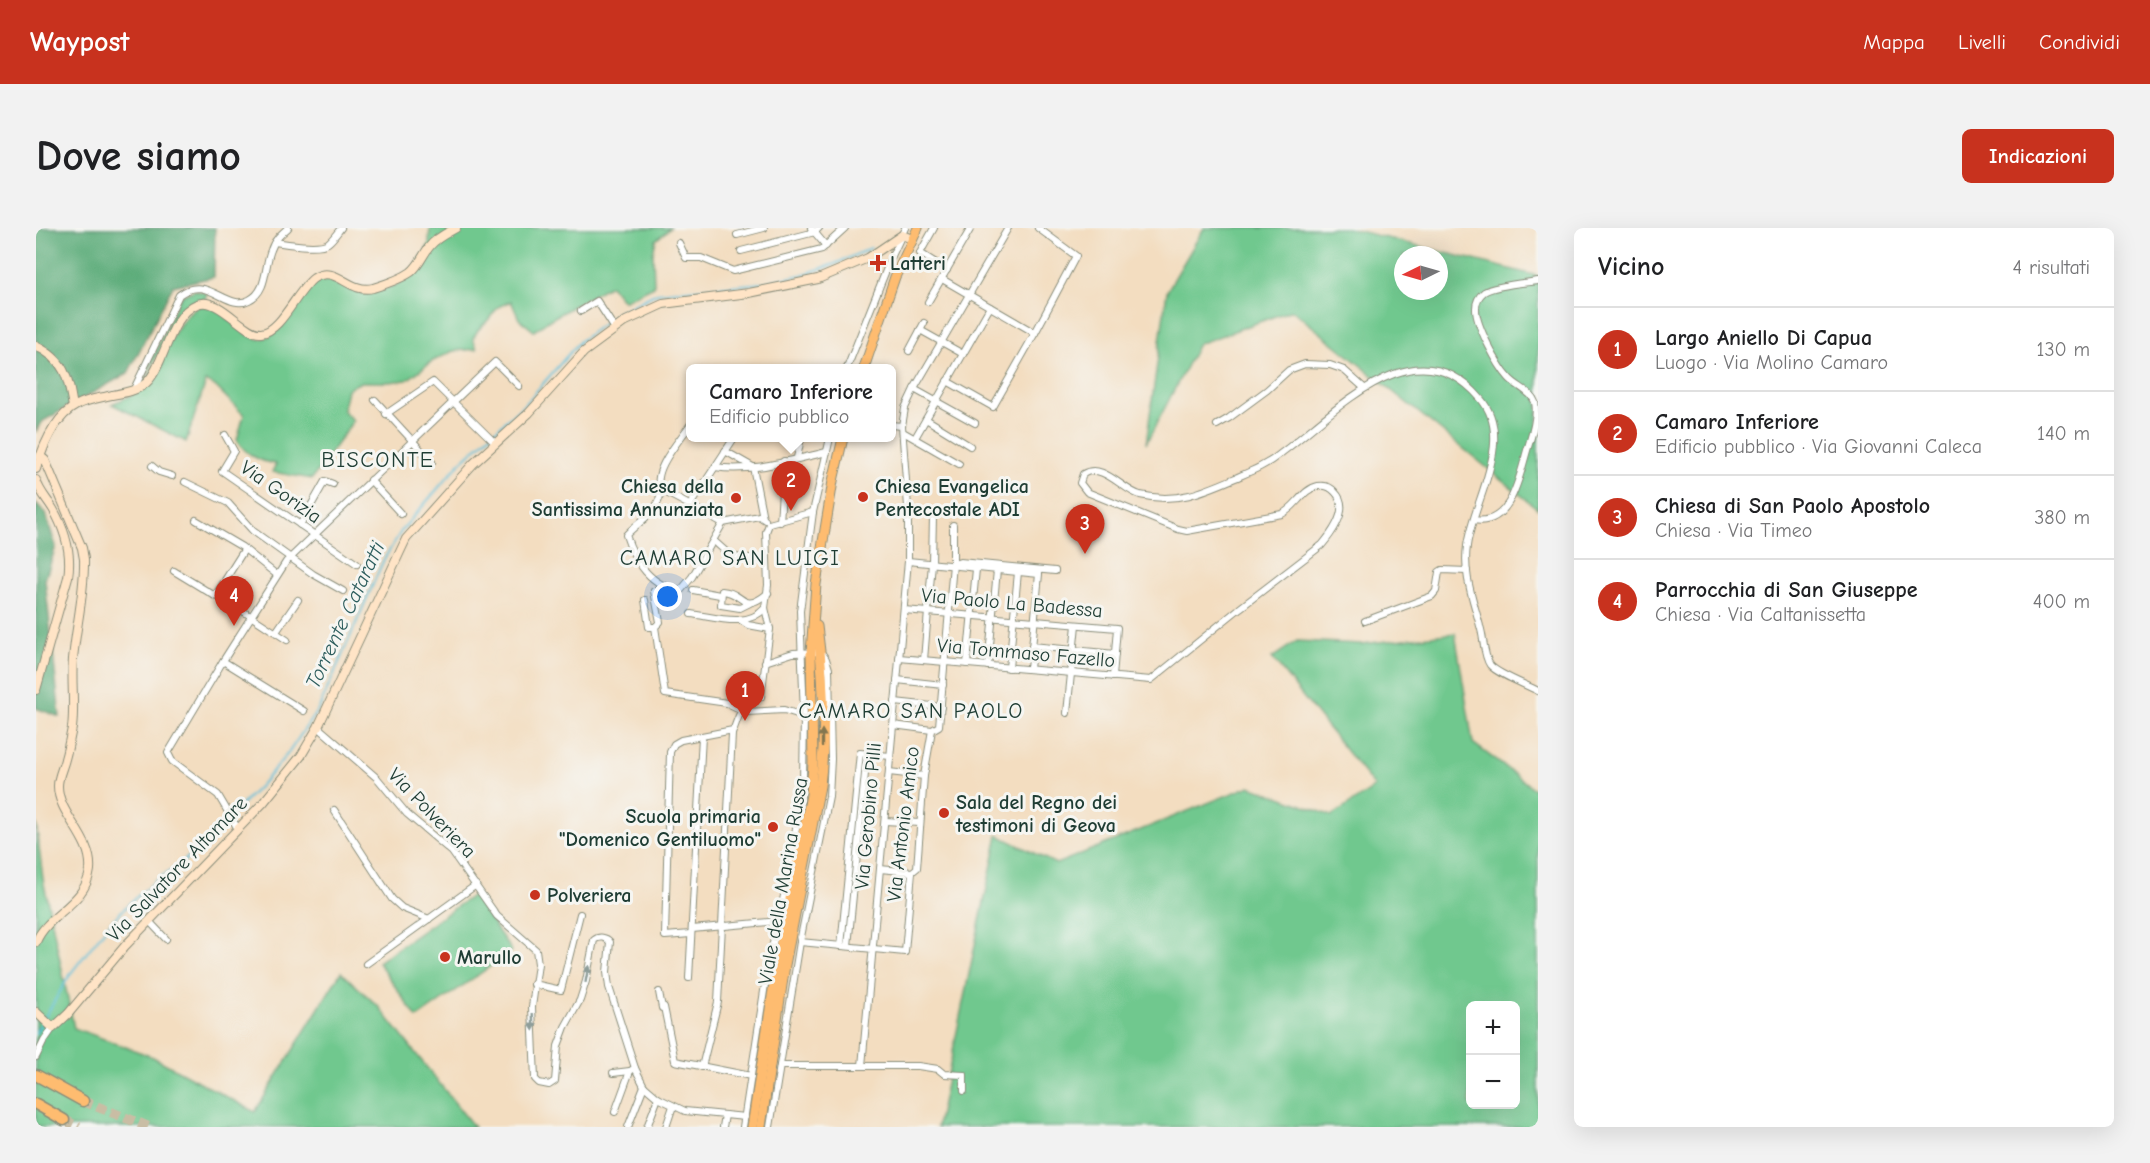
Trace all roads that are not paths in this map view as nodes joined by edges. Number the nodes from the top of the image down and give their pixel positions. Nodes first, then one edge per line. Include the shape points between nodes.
1 (288, 228) edge
2 (341, 228) edge
3 (456, 228) edge
4 (764, 228) edge
5 (844, 228) edge
6 (918, 228) edge
7 (934, 228) edge
8 (972, 228) edge
9 (1008, 228) edge
10 (1038, 228) edge
11 (815, 229) edge
12 (904, 231) edge
13 (737, 235) dead end
14 (912, 239) junction
15 (274, 242) junction
16 (679, 243) dead end
17 (826, 246) junction
18 (741, 250) dead end
19 (877, 253) junction
20 (891, 258) junction
21 (947, 270) junction
22 (942, 279) junction
23 (1538, 281) edge
24 (969, 295) junction
25 (928, 302) dead end
26 (990, 307) junction
27 (581, 310) dead end
28 (924, 323) dead end
29 (614, 326) junction
30 (920, 330) junction
31 (1035, 333) junction
32 (941, 342) junction
33 (36, 346) edge
34 (909, 351) dead end
35 (963, 354) junction
36 (849, 364) edge
37 (866, 364) edge
38 (947, 381) junction
39 (519, 386) dead end
40 (1363, 387) junction
41 (134, 389) junction
42 (914, 389) junction
43 (375, 400) dead end
44 (453, 401) junction
45 (936, 401) junction
46 (73, 407) junction
47 (386, 414) junction
48 (926, 419) junction
49 (975, 423) dead end
50 (1217, 425) dead end
51 (896, 427) edge
52 (903, 429) junction
53 (686, 431) edge
54 (225, 435) dead end
55 (915, 438) junction
56 (412, 440) junction
57 (493, 441) junction
58 (731, 442) edge
59 (800, 442) edge
60 (829, 442) edge
61 (842, 442) edge
62 (970, 446) dead end
63 (725, 451) junction
64 (827, 452) junction
65 (40, 456) junction
66 (797, 458) junction
67 (784, 460) junction
68 (432, 462) dead end
69 (959, 464) dead end
70 (152, 466) dead end
71 (715, 467) junction
72 (753, 467) junction
73 (36, 469) edge
74 (172, 476) dead end
75 (36, 480) edge
76 (370, 480) junction
77 (185, 482) dead end
78 (333, 484) dead end
79 (662, 489) junction
80 (690, 505) junction
81 (813, 512) junction
82 (401, 514) dead end
83 (933, 516) dead end
84 (763, 518) junction
85 (196, 520) dead end
86 (1474, 520) junction
87 (780, 522) junction
88 (723, 523) junction
89 (769, 524) junction
90 (300, 525) junction
91 (953, 525) dead end
92 (313, 534) junction
93 (714, 541) junction
94 (244, 550) junction
95 (291, 557) junction
96 (767, 559) junction
97 (908, 561) junction
98 (932, 563) junction
99 (357, 564) dead end
100 (953, 564) junction
101 (976, 568) junction
102 (997, 570) junction
103 (174, 571) dead end
104 (1055, 571) dead end
105 (1467, 571) junction
106 (1018, 572) junction
107 (277, 575) junction
108 (693, 590) dead end
109 (343, 591) dead end
110 (654, 591) dead end
111 (768, 593) junction
112 (215, 596) junction
113 (721, 597) junction
114 (298, 600) dead end
115 (645, 600) dead end
116 (750, 603) junction
117 (765, 608) junction
118 (904, 610) junction
119 (928, 612) junction
120 (691, 614) dead end
121 (949, 614) junction
122 (972, 615) junction
123 (252, 617) junction
124 (993, 617) junction
125 (1014, 619) junction
126 (742, 621) junction
127 (1035, 621) junction
128 (1365, 621) dead end
129 (1076, 625) junction
130 (655, 627) junction
131 (770, 628) junction
132 (276, 632) junction
133 (287, 640) dead end
134 (1032, 646) junction
135 (1074, 650) junction
136 (801, 652) junction
137 (816, 652) junction
138 (1115, 654) junction
139 (899, 658) junction
140 (924, 660) junction
141 (223, 661) junction
142 (765, 662) junction
143 (945, 662) junction
144 (967, 664) junction
145 (988, 666) junction
146 (1010, 668) junction
147 (1030, 669) junction
148 (1071, 673) junction
149 (1113, 677) junction
150 (897, 680) junction
151 (943, 685) junction
152 (36, 690) edge
153 (1538, 691) edge
154 (895, 702) junction
155 (941, 707) junction
156 (304, 711) dead end
157 (741, 711) junction
158 (1067, 713) dead end
159 (804, 716) junction
160 (893, 725) junction
161 (318, 727) junction
162 (932, 730) junction
163 (731, 732) junction
164 (702, 736) junction
165 (867, 753) junction
166 (890, 756) junction
167 (889, 772) junction
168 (924, 776) junction
169 (334, 810) dead end
170 (885, 820) junction
171 (920, 824) junction
172 (236, 825) junction
173 (880, 869) junction
174 (912, 872) junction
175 (476, 885) junction
176 (580, 914) dead end
177 (429, 919) junction
178 (149, 921) junction
179 (779, 921) junction
180 (721, 926) junction
181 (691, 932) junction
182 (166, 939) dead end
183 (36, 942) edge
184 (800, 942) junction
185 (841, 946) junction
186 (849, 946) junction
187 (873, 949) junction
188 (366, 964) dead end
189 (689, 978) dead end
190 (534, 984) junction
191 (659, 992) dead end
192 (37, 1012) edge
193 (53, 1028) junction
194 (36, 1057) edge
195 (780, 1066) junction
196 (862, 1066) junction
197 (702, 1067) junction
198 (632, 1070) junction
199 (613, 1073) dead end
200 (36, 1075) edge
201 (751, 1076) junction
202 (644, 1086) junction
203 (964, 1091) dead end
204 (658, 1098) junction
205 (83, 1101) tunnel mouth
206 (36, 1104) edge
207 (673, 1106) junction
208 (615, 1112) dead end
209 (725, 1115) junction
210 (745, 1117) junction
211 (64, 1120) tunnel mouth
212 (628, 1127) edge
213 (647, 1127) edge
214 (666, 1127) edge
215 (723, 1127) edge
216 (743, 1127) edge
217 (752, 1127) edge
218 (761, 1127) edge
219 (770, 1127) edge

1 - 15 street
2 - 15 street via 324,245
3 - 41 street via 434,242 411,272 379,286 359,289 334,275 316,277 266,332 252,331 223,310 198,303 177,323 149,380
4 - 13 street
5 - 17 street
6 - 14 main road
7 - 21 street via 920,253
8 - 21 street
9 - 24 street, Via Gerobino Pilli
10 - 31 street via 1076,256
11 - 17 street
11 - 18 street
12 - 14 street
12 - 19 street, Via Salvatore Altomare
12 - 20 street
14 - 37 main road
15 - 41 street via 263,283 248,301 234,301 202,288 187,289 178,295
16 - 17 street via 686,258 701,258 734,272
19 - 20 street
19 - 29 street, Via Salvatore Altomare via 812,281 668,302
20 - 36 street
21 - 22 street
22 - 24 street
22 - 25 street
23 - 86 street via 1487,291 1476,305 1476,314 1497,363 1530,395 1537,414 1510,501 1490,520
24 - 26 street
24 - 32 street, Via Gerobino Pilli
26 - 31 street
26 - 35 street
27 - 29 street via 597,301
28 - 30 street
29 - 57 street, Via Salvatore Altomare via 579,357 529,412
30 - 32 street
30 - 34 street
31 - 38 street via 993,407
32 - 35 street
32 - 42 street, Via Gerobino Pilli
33 - 46 street via 53,356 64,369
35 - 38 street
38 - 45 street
39 - 44 street via 495,362
40 - 50 street via 1344,370 1305,364 1289,370
40 - 86 street via 1402,371 1436,369 1460,380 1481,399 1491,421 1493,455
40 - 149 street, Via Tommaso Fazello via 1271,461 1196,494 1177,498 1140,495 1097,471 1081,477 1081,486 1087,492 1187,531 1282,514 1317,486 1330,488 1340,500 1340,517 1322,545 1151,680
41 - 46 street
42 - 45 street
42 - 52 street, Via Gerobino Pilli via 905,408
43 - 47 street
44 - 47 street via 433,382
44 - 56 street
44 - 57 street
45 - 48 street
45 - 49 street
46 - 65 street via 56,426
47 - 56 street
48 - 55 street
48 - 62 street
51 - 52 street
52 - 55 street
52 - 97 street, Via Gerobino Pilli
53 - 79 street via 660,470 658,481
54 - 90 street, Via Gorizia via 234,451 222,471
55 - 69 street
56 - 68 street
56 - 76 street
57 - 161 street, Via Salvatore Altomare via 403,543
58 - 63 street
59 - 66 street
60 - 64 street
61 - 137 main road, Viale della Marina Russa via 816,584
63 - 71 street
63 - 72 street
64 - 66 street
64 - 81 street
65 - 73 street
65 - 183 street via 45,460 84,559 73,661 74,711 58,785 61,799 85,844 90,872 75,899 42,929
66 - 67 street
67 - 72 street
67 - 87 street
70 - 74 street
71 - 72 street
71 - 80 street
72 - 84 street
75 - 152 street via 58,519 70,557 68,578
76 - 82 street
76 - 92 street
77 - 95 street via 228,503 253,531
78 - 90 street via 325,481
79 - 80 street
79 - 93 street via 656,508 626,535 650,578 681,590
80 - 88 street
81 - 87 street
81 - 136 street via 800,611
83 - 98 street
84 - 88 street
84 - 89 street
85 - 94 street
86 - 105 street via 1467,544
87 - 89 street
88 - 93 street
89 - 96 street
90 - 92 street, Via Gorizia
91 - 100 street, Via Antonio Amico
92 - 95 street
92 - 99 street, Via Gorizia
93 - 96 street via 732,557
94 - 107 street
94 - 112 street
95 - 107 street
95 - 109 street
96 - 111 street
97 - 98 street
97 - 118 street, Via Gerobino Pilli
98 - 100 street
98 - 119 street
100 - 101 street
100 - 104 street
100 - 121 street, Via Antonio Amico
101 - 102 street
101 - 122 street
102 - 106 street
102 - 124 street
103 - 112 street
105 - 128 street via 1442,570 1431,596
105 - 153 street via 1491,666
106 - 125 street
106 - 127 street via 1039,574
107 - 123 street
108 - 113 street
110 - 130 street via 660,622
111 - 116 street
111 - 117 street
112 - 123 street
113 - 116 street via 722,591 728,591
113 - 116 street via 721,605 740,608
114 - 132 street
115 - 130 street via 649,627
117 - 126 street via 756,617
117 - 131 street
118 - 119 street, Via Paolo La Badessa
118 - 139 street, Via Gerobino Pilli
119 - 121 street, Via Paolo La Badessa
119 - 140 street
120 - 126 street
121 - 122 street, Via Paolo La Badessa
121 - 143 street, Via Antonio Amico
122 - 124 street, Via Paolo La Badessa
122 - 144 street
123 - 132 street
123 - 141 street
124 - 125 street, Via Paolo La Badessa
124 - 145 street
125 - 127 street, Via Paolo La Badessa
125 - 146 street
126 - 131 street
127 - 129 street, Via Paolo La Badessa
127 - 134 street
129 - 135 street
129 - 138 street, Via Paolo La Badessa via 1117,628
130 - 157 street via 664,694 727,703
131 - 142 street
132 - 133 street
134 - 135 street
134 - 147 street
135 - 138 street
135 - 148 street
136 - 137 street
136 - 142 street
136 - 159 street
137 - 184 street via 826,659 830,677 830,777
137 - 217 main road, Viale della Marina Russa via 811,795 778,958
218 -> 137 main road, Viale della Marina Russa via 785,965 820,786
138 - 149 street
139 - 140 street, Via Tommaso Fazello
139 - 150 street, Via Gerobino Pilli
140 - 143 street, Via Tommaso Fazello
141 - 156 street
141 - 172 street via 168,753 172,761 218,795
142 - 157 street via 761,697 747,703
143 - 144 street, Via Tommaso Fazello
143 - 151 street, Via Antonio Amico
144 - 145 street, Via Tommaso Fazello
145 - 146 street, Via Tommaso Fazello
146 - 147 street, Via Tommaso Fazello
147 - 148 street, Via Tommaso Fazello
148 - 149 street, Via Tommaso Fazello
148 - 158 street
150 - 151 street
150 - 154 street, Via Gerobino Pilli
151 - 155 street, Via Antonio Amico
154 - 155 street
154 - 160 street, Via Gerobino Pilli
155 - 162 street, Via Antonio Amico via 939,726
157 - 159 street via 784,710
157 - 163 street
159 - 179 street via 803,782
160 - 162 street
160 - 166 street, Via Gerobino Pilli
161 - 172 street, Via Salvatore Altomare via 301,756 263,802
161 - 175 street, Via Polveriera via 452,852
162 - 168 street, Via Antonio Amico
163 - 164 street
163 - 180 street
164 - 181 street
164 - 181 street via 677,742 670,752 665,936
165 - 166 street
165 - 185 street via 860,753
165 - 186 street
166 - 167 street, Via Gerobino Pilli
167 - 168 street
167 - 170 street, Via Gerobino Pilli
168 - 171 street, Via Antonio Amico
169 - 177 street via 392,899 402,908
170 - 171 street
170 - 173 street, Via Gerobino Pilli
171 - 174 street, Via Antonio Amico via 917,868
172 - 178 street, Via Salvatore Altomare
173 - 174 street
173 - 187 street, Via Gerobino Pilli
174 - 187 street, Via Antonio Amico via 905,952
175 - 177 street
175 - 190 street, Via Polveriera via 496,916 534,947 538,956
176 - 190 street via 561,990
177 - 188 street
178 - 182 street
178 - 193 street, Via Salvatore Altomare
179 - 180 street
179 - 201 street via 768,965
180 - 181 street
180 - 197 street via 718,1002
181 - 189 street
184 - 185 street
184 - 195 street
185 - 186 street
186 - 187 street
187 - 196 street, Via Gerobino Pilli
190 -> 198 street, Via Polveriera via 536,1079 549,1085 556,1077 562,1032 575,1012 586,981 594,940 608,939 609,987
191 - 197 street via 675,1060
192 - 193 street
193 - 194 street
195 - 196 street
195 - 219 street
196 - 203 street via 918,1066 964,1075
197 - 201 street
198 - 199 street
198 - 202 street, Via Polveriera
198 - 208 street
200 - 205 highway
201 - 210 street
202 - 204 street, Via Polveriera
202 - 212 street
204 - 207 street, Via Polveriera
204 - 213 street
206 - 211 highway
207 - 209 street, Via Polveriera
207 - 214 street
209 - 210 street, Via Polveriera
209 - 215 street
210 - 216 street

